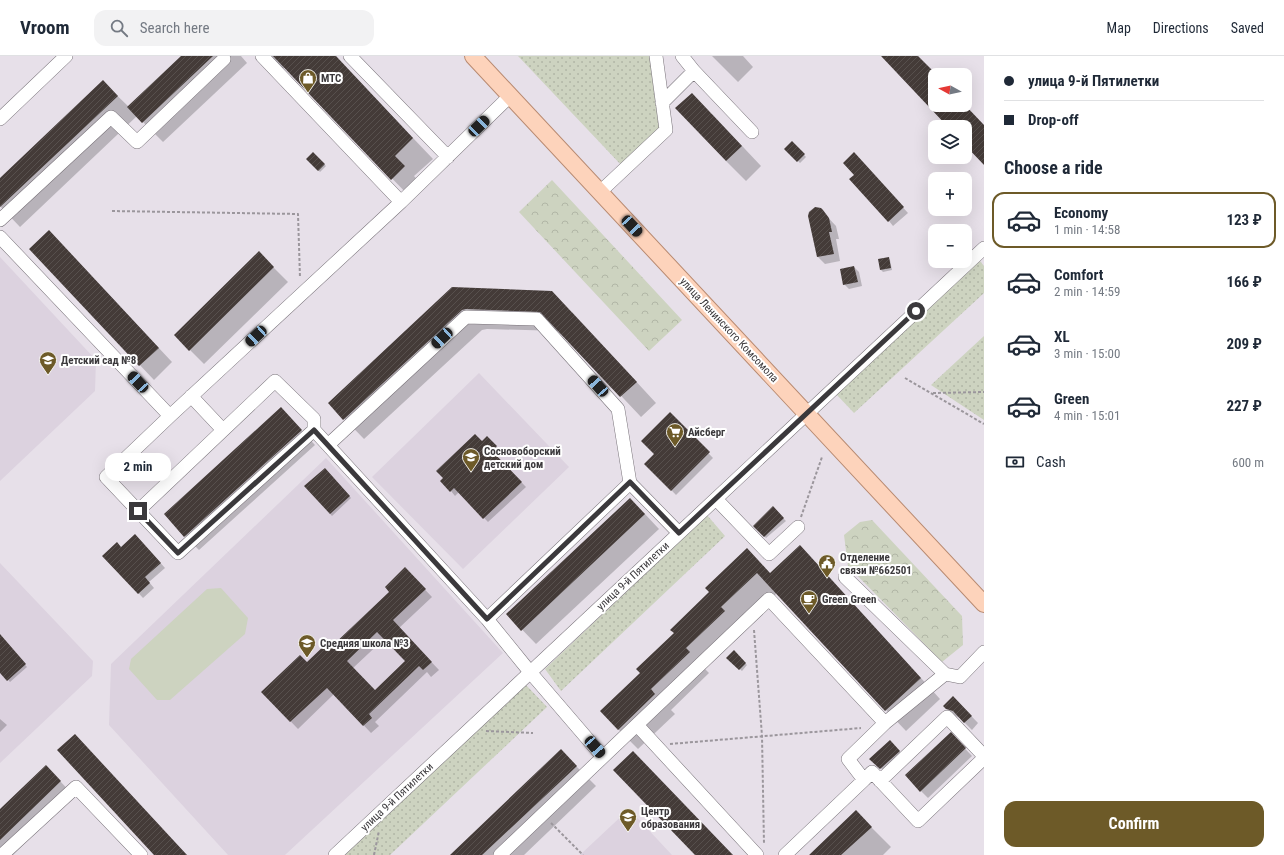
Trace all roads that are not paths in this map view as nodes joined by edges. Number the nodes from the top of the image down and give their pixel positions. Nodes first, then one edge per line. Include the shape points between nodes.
1 (66, 56) edge
2 (262, 56) edge
3 (350, 56) edge
4 (473, 56) edge
5 (656, 56) edge
6 (682, 56) edge
7 (224, 59) dead end
8 (694, 71) junction
9 (510, 96) junction
10 (662, 103) junction
11 (0, 119) edge
12 (752, 132) dead end
13 (448, 157) junction
14 (600, 192) junction
15 (401, 202) junction
16 (0, 220) edge
17 (0, 237) edge
18 (984, 249) edge
19 (191, 396) junction
20 (807, 414) junction
21 (170, 416) junction
22 (223, 430) junction
23 (314, 430) junction
24 (328, 445) junction
25 (630, 482) junction
26 (716, 499) junction
27 (138, 511) junction
28 (798, 527) road end
29 (679, 533) junction
30 (845, 577) dead end
31 (984, 604) edge
32 (487, 619) junction
33 (984, 652) edge
34 (530, 672) junction
35 (944, 674) junction
36 (883, 725) junction
37 (637, 726) junction
38 (603, 757) junction
39 (984, 757) edge
40 (864, 780) junction
41 (880, 781) junction
42 (760, 851) edge
43 (2, 855) edge
44 (141, 855) edge
45 (335, 855) edge
46 (500, 855) edge
47 (785, 855) edge

1 - 11 street
2 - 15 street
3 - 13 street
4 - 9 main road, улица Ленинского Комсомола
5 - 10 street
6 - 8 street
7 - 16 street via 136,142 111,117
8 - 10 street
8 - 12 street
9 - 13 street
9 - 14 main road, улица Ленинского Комсомола
10 - 14 street via 666,130
13 - 15 street
14 - 20 main road, улица Ленинского Комсомола
15 - 19 street
17 - 21 street
18 - 20 street, улица 9-й Пятилетки
19 - 21 street
19 - 22 street
20 - 26 street, улица 9-й Пятилетки
20 - 31 main road, улица Ленинского Комсомола
21 - 27 street via 106,477
22 - 23 street via 275,381 314,419
22 - 27 street
23 - 24 street
23 - 27 street via 178,553
24 - 25 street via 466,317 537,319 618,409
24 - 32 street
25 - 29 street
25 - 32 street
26 - 28 street via 770,554
26 - 29 street, улица 9-й Пятилетки
29 - 34 street, улица 9-й Пятилетки
30 - 35 street
32 - 34 street
33 - 35 street via 960,677
34 - 38 street
34 - 45 street, улица 9-й Пятилетки
35 - 36 street
36 - 37 street via 769,599
36 - 40 street via 848,758
37 - 38 street
37 - 42 street
38 - 46 street
39 - 41 street via 918,821
39 - 41 street via 947,717
40 - 41 street via 872,772
40 - 47 street
43 - 44 street via 76,787

